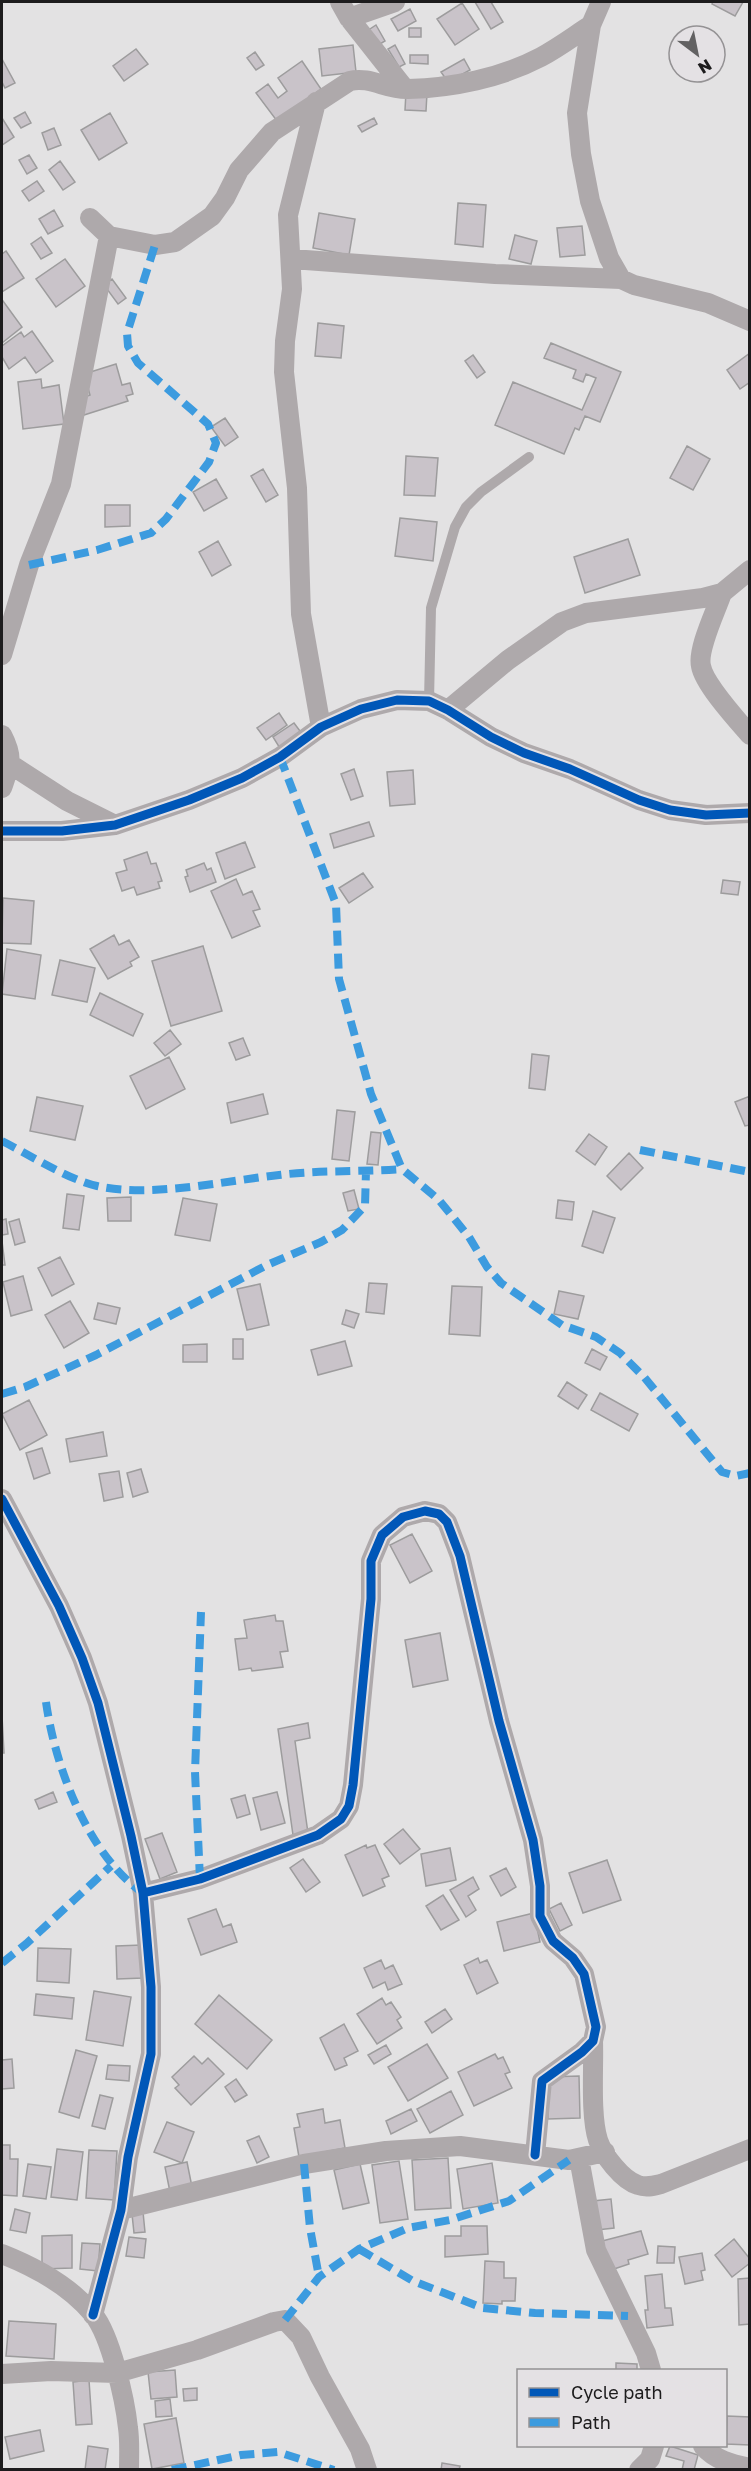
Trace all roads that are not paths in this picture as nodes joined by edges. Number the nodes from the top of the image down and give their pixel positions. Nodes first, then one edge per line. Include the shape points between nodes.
1 (395, 2) edge
2 (601, 2) edge
3 (345, 10) edge
4 (591, 25) junction
5 (405, 89) junction
6 (316, 102) junction
7 (90, 218) dead end
8 (109, 236) junction
9 (292, 259) junction
10 (621, 279) junction
11 (750, 321) edge
12 (529, 456) dead end
13 (750, 570) edge
14 (722, 593) junction
15 (2, 655) edge
16 (429, 701) junction
17 (448, 710) junction
18 (321, 727) junction
19 (2, 735) edge
20 (750, 735) edge
21 (10, 764) junction
22 (2, 788) edge
23 (750, 813) edge
24 (115, 825) junction
25 (2, 831) edge
26 (2, 1499) edge
27 (143, 1893) junction
28 (593, 2041) junction
29 (750, 2149) edge
30 (605, 2152) junction
31 (535, 2155) junction
32 (579, 2158) junction
33 (121, 2210) junction
34 (2, 2254) edge
35 (93, 2314) junction
36 (651, 2369) edge
37 (117, 2373) junction
38 (2, 2374) edge
39 (653, 2447) edge
40 (705, 2447) edge
41 (129, 2469) edge
42 (367, 2469) edge
43 (639, 2469) edge
44 (750, 2469) edge

1 - 3 street
2 - 4 street
3 - 5 street
4 - 5 street via 542,57 517,68 477,80
4 - 10 street via 577,113 580,154 590,201 609,258
5 - 6 street via 360,78
6 - 8 street via 272,132 251,154 212,216 191,232 175,242 155,245
6 - 9 street via 288,215
7 - 8 street
8 - 15 street via 61,484 29,565
9 - 10 street
9 - 18 street via 284,372 297,488 301,614
10 - 11 street via 708,303
12 - 16 lane via 481,492 466,507 455,527 431,608
13 - 14 street
14 - 17 street via 586,613 562,622
14 - 20 street via 700,666
16 - 17 street
16 - 18 street via 397,700 361,709
17 - 23 street via 516,749 639,800 706,815
18 - 24 street via 242,778
19 - 21 street via 10,750
21 - 22 street
21 - 24 street via 67,801
24 - 25 street via 52,832
26 - 27 street via 82,1658 101,1714
27 - 28 street via 200,1879 318,1836 341,1819 354,1785 371,1562 382,1535 403,1517 424,1511 439,1514 447,1522 460,1556 499,1720 533,1840 540,1916 553,1941 584,1974 596,2027
27 - 33 street via 151,1987 151,2054 128,2157
28 - 30 street via 595,2115 598,2140
28 - 31 street via 542,2081
29 - 30 street via 647,2187 636,2185
30 - 32 street
31 - 32 street
31 - 33 street via 460,2146 386,2151 304,2164
32 - 36 street via 596,2250
33 - 35 street
34 - 35 street via 28,2264 57,2283
35 - 37 street
37 - 38 street
37 - 41 street via 129,2428
37 - 42 street via 285,2320 301,2337
39 - 43 street via 650,2459
40 - 44 street via 727,2463

